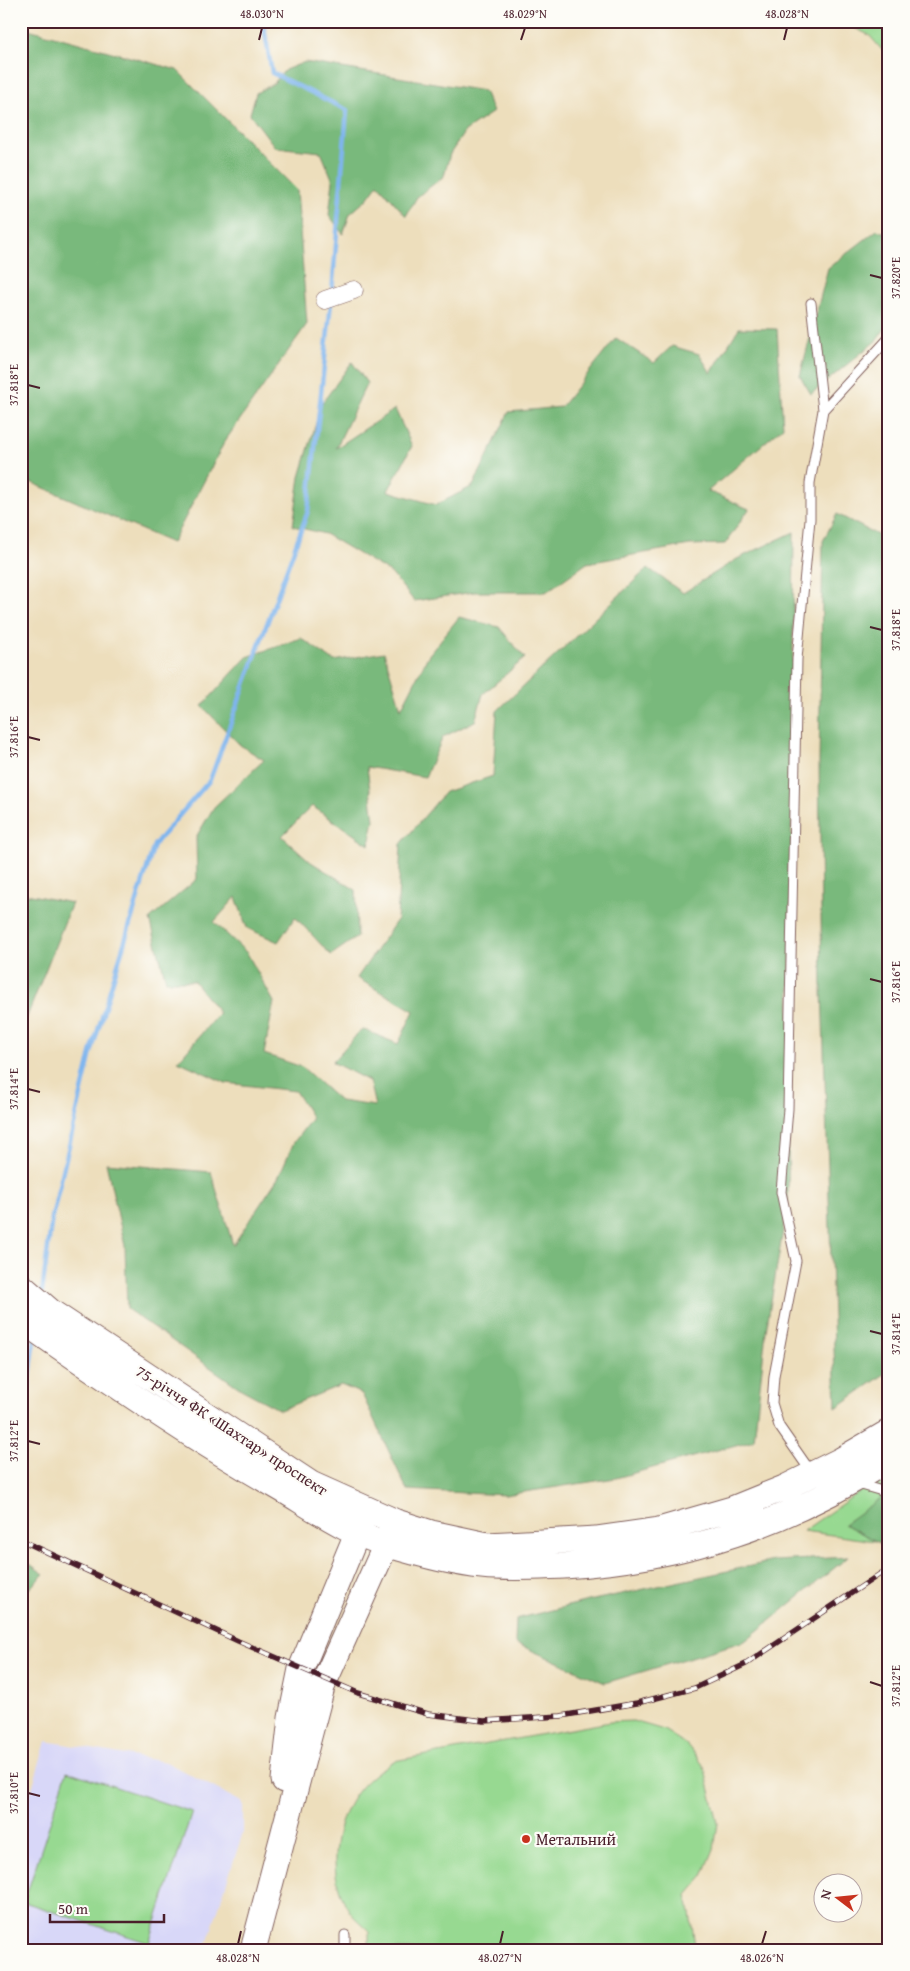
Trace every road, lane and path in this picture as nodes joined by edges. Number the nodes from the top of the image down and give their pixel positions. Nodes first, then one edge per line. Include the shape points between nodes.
1 (354, 290) dead end
2 (325, 300) dead end
3 (810, 302) dead end
4 (889, 338) edge
5 (823, 410) junction
6 (21, 1286) edge
7 (21, 1319) edge
8 (889, 1432) edge
9 (889, 1459) edge
10 (813, 1474) junction
11 (853, 1482) junction
12 (887, 1490) edge
13 (366, 1510) junction
14 (357, 1533) junction
15 (391, 1533) junction
16 (270, 1882) junction
17 (345, 1935) dead end
18 (253, 1950) edge
19 (345, 1950) edge

1 - 2 street
3 - 5 lane
4 - 5 lane
5 - 10 lane via 810,482 810,519 797,659 788,1109 780,1192 796,1261 774,1376 772,1403 779,1426
6 - 13 main road, 75-річчя ФК «Шахтар» проспект via 51,1312 261,1452 311,1484
7 - 14 main road, 75-річчя ФК «Шахтар» проспект via 220,1454
8 - 10 main road, 75-річчя ФК «Шахтар» проспект
9 - 11 main road, 75-річчя ФК «Шахтар» проспект
10 - 15 main road, 75-річчя ФК «Шахтар» проспект via 732,1510 658,1530 596,1539 487,1545 431,1533
11 - 12 lane
11 - 15 main road, 75-річчя ФК «Шахтар» проспект via 740,1533 664,1554 598,1564 483,1566 416,1553
13 - 14 main road
13 - 15 main road, 75-річчя ФК «Шахтар» проспект
14 - 15 main road, 75-річчя ФК «Шахтар» проспект
14 - 16 main road via 299,1677 290,1718
15 - 16 main road via 322,1687
16 - 18 main road
17 - 19 lane

